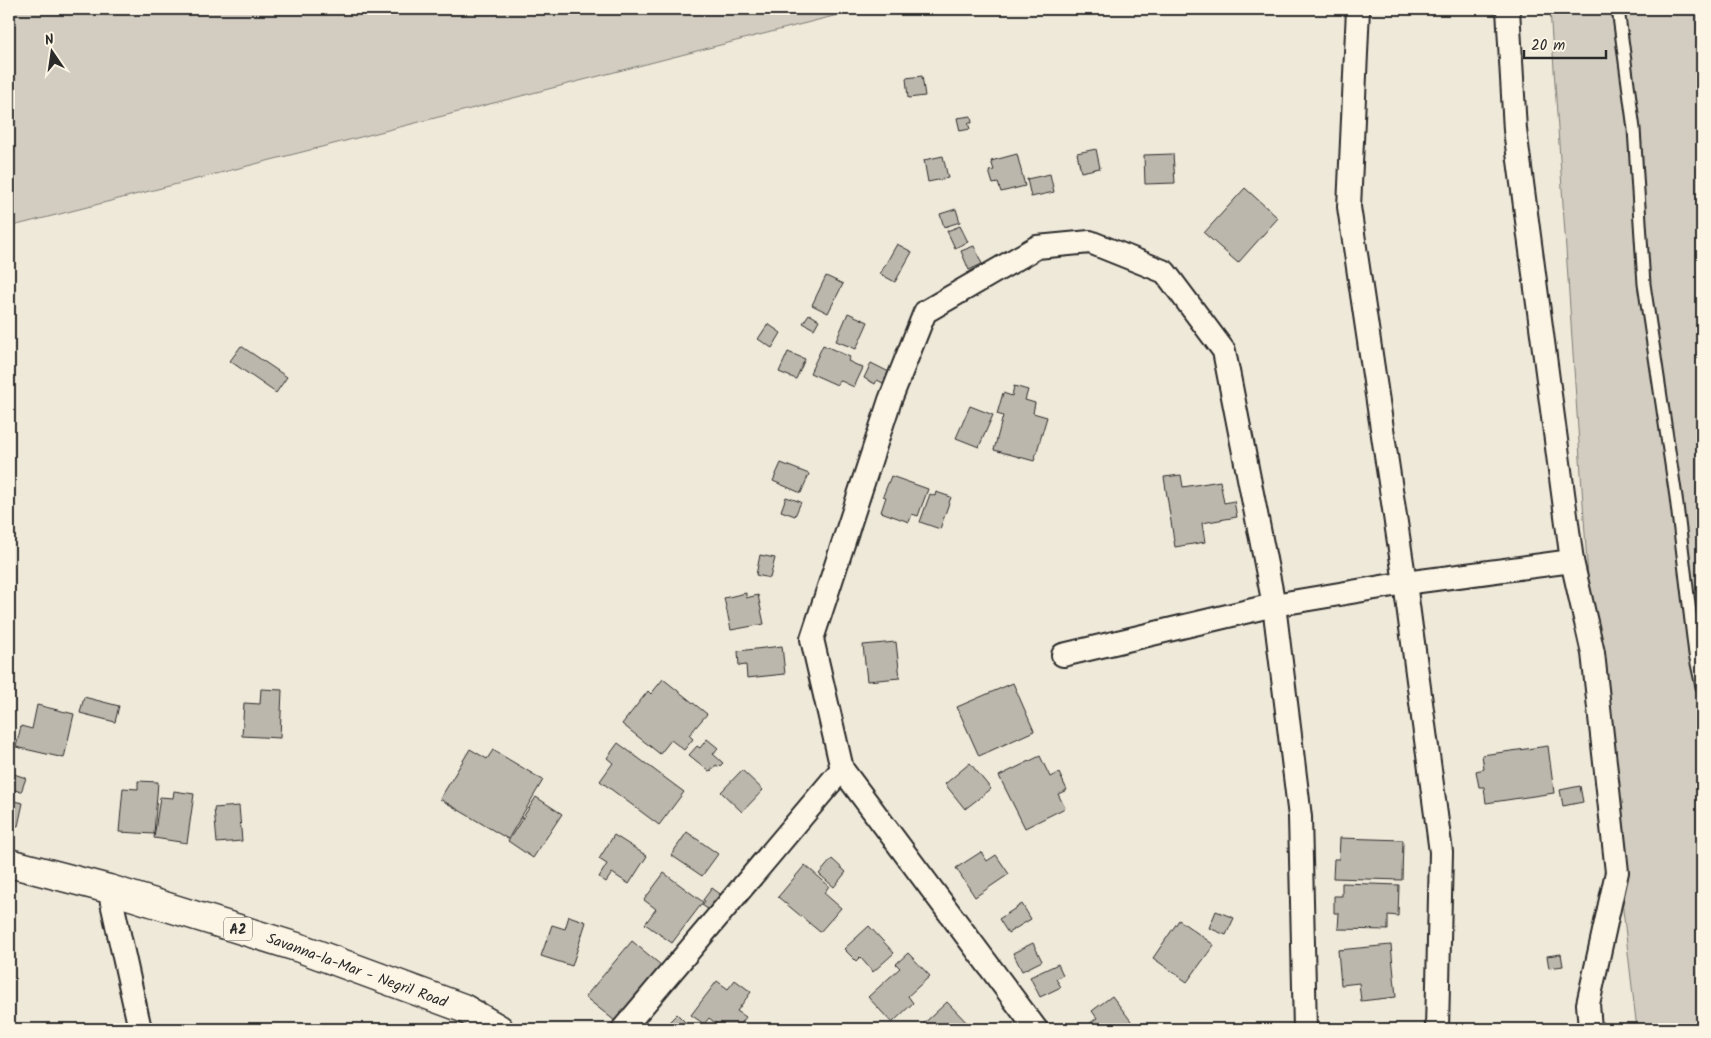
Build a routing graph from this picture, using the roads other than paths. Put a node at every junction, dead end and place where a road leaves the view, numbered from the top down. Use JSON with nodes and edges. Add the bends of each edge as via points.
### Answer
{"nodes":[{"id":1,"x":1358,"y":9,"type":"edge"},
{"id":2,"x":1508,"y":9,"type":"edge"},
{"id":3,"x":1618,"y":9,"type":"edge"},
{"id":4,"x":1572,"y":562,"type":"junction"},
{"id":5,"x":1405,"y":583,"type":"junction"},
{"id":6,"x":1274,"y":605,"type":"junction"},
{"id":7,"x":1063,"y":655,"type":"dead end"},
{"id":8,"x":1702,"y":687,"type":"edge"},
{"id":9,"x":842,"y":769,"type":"junction"},
{"id":10,"x":9,"y":863,"type":"edge"},
{"id":11,"x":109,"y":889,"type":"junction"},
{"id":12,"x":140,"y":1029,"type":"edge"},
{"id":13,"x":498,"y":1029,"type":"edge"},
{"id":14,"x":623,"y":1029,"type":"edge"},
{"id":15,"x":1036,"y":1029,"type":"edge"},
{"id":16,"x":1305,"y":1029,"type":"edge"},
{"id":17,"x":1437,"y":1029,"type":"edge"},
{"id":18,"x":1590,"y":1029,"type":"edge"}],
"edges":[{"from":1,"to":5,"type":"street","via":[[1349,206]]},
{"from":2,"to":4,"type":"street","via":[[1515,130]]},
{"from":3,"to":8,"type":"lane","via":[[1634,129],[1644,284]]},
{"from":4,"to":5,"type":"street"},
{"from":4,"to":18,"type":"street","via":[[1593,653],[1617,872],[1588,1004]]},
{"from":5,"to":6,"type":"street"},
{"from":5,"to":17,"type":"street","via":[[1441,852]]},
{"from":6,"to":7,"type":"street"},
{"from":6,"to":9,"type":"street","via":[[1224,351],[1165,272],[1090,242],[1037,247],[925,312],[890,400],[812,639]]},
{"from":6,"to":16,"type":"street","via":[[1300,818]]},
{"from":9,"to":14,"type":"street"},
{"from":9,"to":15,"type":"street"},
{"from":10,"to":11,"type":"main road","name":"Savanna-la-Mar - Negril Road","number":"A2"},
{"from":11,"to":12,"type":"street"},
{"from":11,"to":13,"type":"main road","name":"Savanna-la-Mar - Negril Road","number":"A2","via":[[300,948],[463,1008]]}]}
